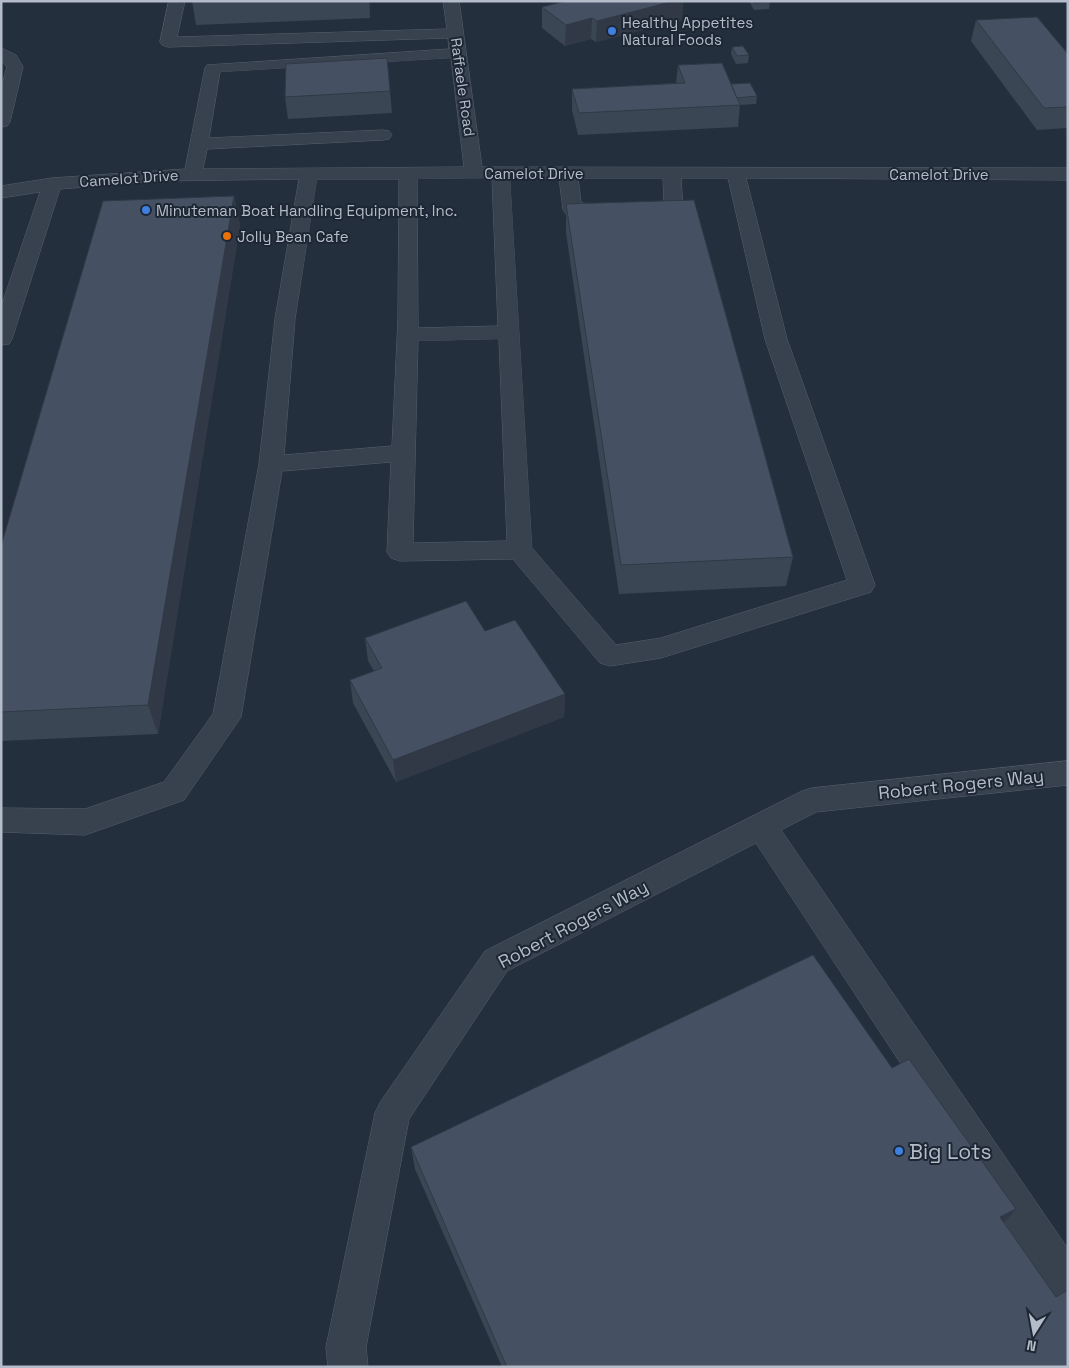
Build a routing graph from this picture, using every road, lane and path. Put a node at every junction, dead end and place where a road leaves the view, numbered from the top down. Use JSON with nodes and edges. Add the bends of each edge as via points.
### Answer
{"nodes":[{"id":1,"x":177,"y":1,"type":"edge"},
{"id":2,"x":452,"y":1,"type":"edge"},
{"id":3,"x":456,"y":34,"type":"junction"},
{"id":4,"x":1,"y":52,"type":"edge"},
{"id":5,"x":458,"y":53,"type":"junction"},
{"id":6,"x":1,"y":122,"type":"edge"},
{"id":7,"x":383,"y":135,"type":"dead end"},
{"id":8,"x":199,"y":144,"type":"junction"},
{"id":9,"x":309,"y":173,"type":"junction"},
{"id":10,"x":408,"y":173,"type":"junction"},
{"id":11,"x":474,"y":173,"type":"junction"},
{"id":12,"x":501,"y":173,"type":"junction"},
{"id":13,"x":568,"y":173,"type":"junction"},
{"id":14,"x":672,"y":174,"type":"junction"},
{"id":15,"x":736,"y":174,"type":"junction"},
{"id":16,"x":1068,"y":174,"type":"edge"},
{"id":17,"x":193,"y":175,"type":"junction"},
{"id":18,"x":52,"y":184,"type":"junction"},
{"id":19,"x":1,"y":192,"type":"edge"},
{"id":20,"x":510,"y":332,"type":"junction"},
{"id":21,"x":408,"y":335,"type":"junction"},
{"id":22,"x":1,"y":339,"type":"edge"},
{"id":23,"x":404,"y":453,"type":"junction"},
{"id":24,"x":271,"y":464,"type":"junction"},
{"id":25,"x":520,"y":550,"type":"junction"},
{"id":26,"x":1068,"y":773,"type":"edge"},
{"id":27,"x":1,"y":820,"type":"edge"},
{"id":28,"x":761,"y":826,"type":"junction"},
{"id":29,"x":1068,"y":1283,"type":"edge"},
{"id":30,"x":348,"y":1367,"type":"edge"}],
"edges":[{"from":1,"to":3,"type":"street","via":[[168,42]]},
{"from":2,"to":3,"type":"street","name":"Raffaele Road"},
{"from":3,"to":5,"type":"street","name":"Raffaele Road"},
{"from":4,"to":6,"type":"street","via":[[15,67]]},
{"from":5,"to":8,"type":"street","via":[[213,68]]},
{"from":5,"to":11,"type":"street","name":"Raffaele Road"},
{"from":7,"to":8,"type":"street"},
{"from":8,"to":17,"type":"street"},
{"from":9,"to":10,"type":"street","name":"Camelot Drive"},
{"from":9,"to":17,"type":"street","name":"Camelot Drive"},
{"from":9,"to":24,"type":"street","via":[[286,319]]},
{"from":10,"to":11,"type":"street","name":"Camelot Drive"},
{"from":10,"to":21,"type":"street"},
{"from":11,"to":12,"type":"street","name":"Camelot Drive"},
{"from":12,"to":13,"type":"street","name":"Camelot Drive"},
{"from":12,"to":20,"type":"street"},
{"from":13,"to":14,"type":"street","name":"Camelot Drive"},
{"from":13,"to":14,"type":"street","via":[[572,209],[674,209]]},
{"from":14,"to":15,"type":"street","name":"Camelot Drive"},
{"from":15,"to":16,"type":"street","name":"Camelot Drive"},
{"from":15,"to":25,"type":"street","via":[[776,339],[862,585],[661,648],[610,656]]},
{"from":17,"to":18,"type":"street","name":"Camelot Drive"},
{"from":18,"to":19,"type":"street","name":"Camelot Drive"},
{"from":18,"to":22,"type":"street"},
{"from":20,"to":21,"type":"street"},
{"from":20,"to":25,"type":"street"},
{"from":21,"to":23,"type":"street"},
{"from":23,"to":24,"type":"street"},
{"from":23,"to":25,"type":"street","via":[[400,552]]},
{"from":24,"to":27,"type":"street","via":[[227,717],[174,791],[85,822]]},
{"from":26,"to":28,"type":"street","name":"Robert Rogers Way","via":[[812,800]]},
{"from":28,"to":29,"type":"street"},
{"from":28,"to":30,"type":"street","name":"Robert Rogers Way","via":[[496,961],[393,1113],[346,1347]]}]}
